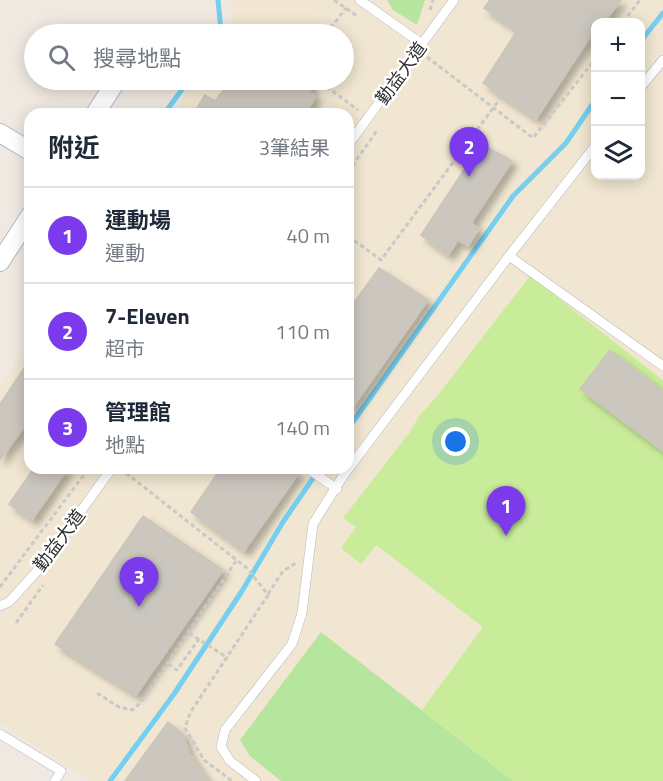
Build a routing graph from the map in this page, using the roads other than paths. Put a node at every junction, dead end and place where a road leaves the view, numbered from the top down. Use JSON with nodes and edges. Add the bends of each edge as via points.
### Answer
{"nodes":[{"id":1,"x":360,"y":0,"type":"edge"},
{"id":2,"x":454,"y":0,"type":"edge"},
{"id":3,"x":422,"y":44,"type":"junction"},
{"id":4,"x":663,"y":60,"type":"edge"},
{"id":5,"x":645,"y":82,"type":"edge"},
{"id":6,"x":111,"y":90,"type":"edge"},
{"id":7,"x":99,"y":108,"type":"edge"},
{"id":8,"x":0,"y":133,"type":"edge"},
{"id":9,"x":354,"y":137,"type":"edge"},
{"id":10,"x":24,"y":147,"type":"edge"},
{"id":11,"x":591,"y":152,"type":"edge"},
{"id":12,"x":24,"y":225,"type":"edge"},
{"id":13,"x":509,"y":256,"type":"junction"},
{"id":14,"x":0,"y":262,"type":"edge"},
{"id":15,"x":663,"y":366,"type":"edge"},
{"id":16,"x":354,"y":461,"type":"edge"},
{"id":17,"x":108,"y":474,"type":"edge"},
{"id":18,"x":315,"y":474,"type":"edge"},
{"id":19,"x":345,"y":474,"type":"edge"},
{"id":20,"x":337,"y":489,"type":"junction"},
{"id":21,"x":0,"y":606,"type":"edge"},
{"id":22,"x":0,"y":734,"type":"edge"},
{"id":23,"x":55,"y":781,"type":"edge"},
{"id":24,"x":256,"y":781,"type":"edge"}],
"edges":[{"from":1,"to":3,"type":"lane"},
{"from":2,"to":3,"type":"lane","name":"勤益大道"},
{"from":3,"to":9,"type":"lane","name":"勤益大道"},
{"from":4,"to":5,"type":"lane"},
{"from":6,"to":7,"type":"street"},
{"from":8,"to":10,"type":"street"},
{"from":11,"to":13,"type":"lane"},
{"from":12,"to":14,"type":"street"},
{"from":13,"to":15,"type":"lane"},
{"from":13,"to":16,"type":"lane"},
{"from":17,"to":21,"type":"lane","name":"勤益大道","via":[[39,569],[9,602]]},
{"from":18,"to":20,"type":"lane"},
{"from":19,"to":20,"type":"lane"},
{"from":20,"to":24,"type":"lane","via":[[313,524],[302,613],[292,644],[225,730],[221,747],[230,761]]},
{"from":22,"to":23,"type":"lane","via":[[61,771]]}]}
